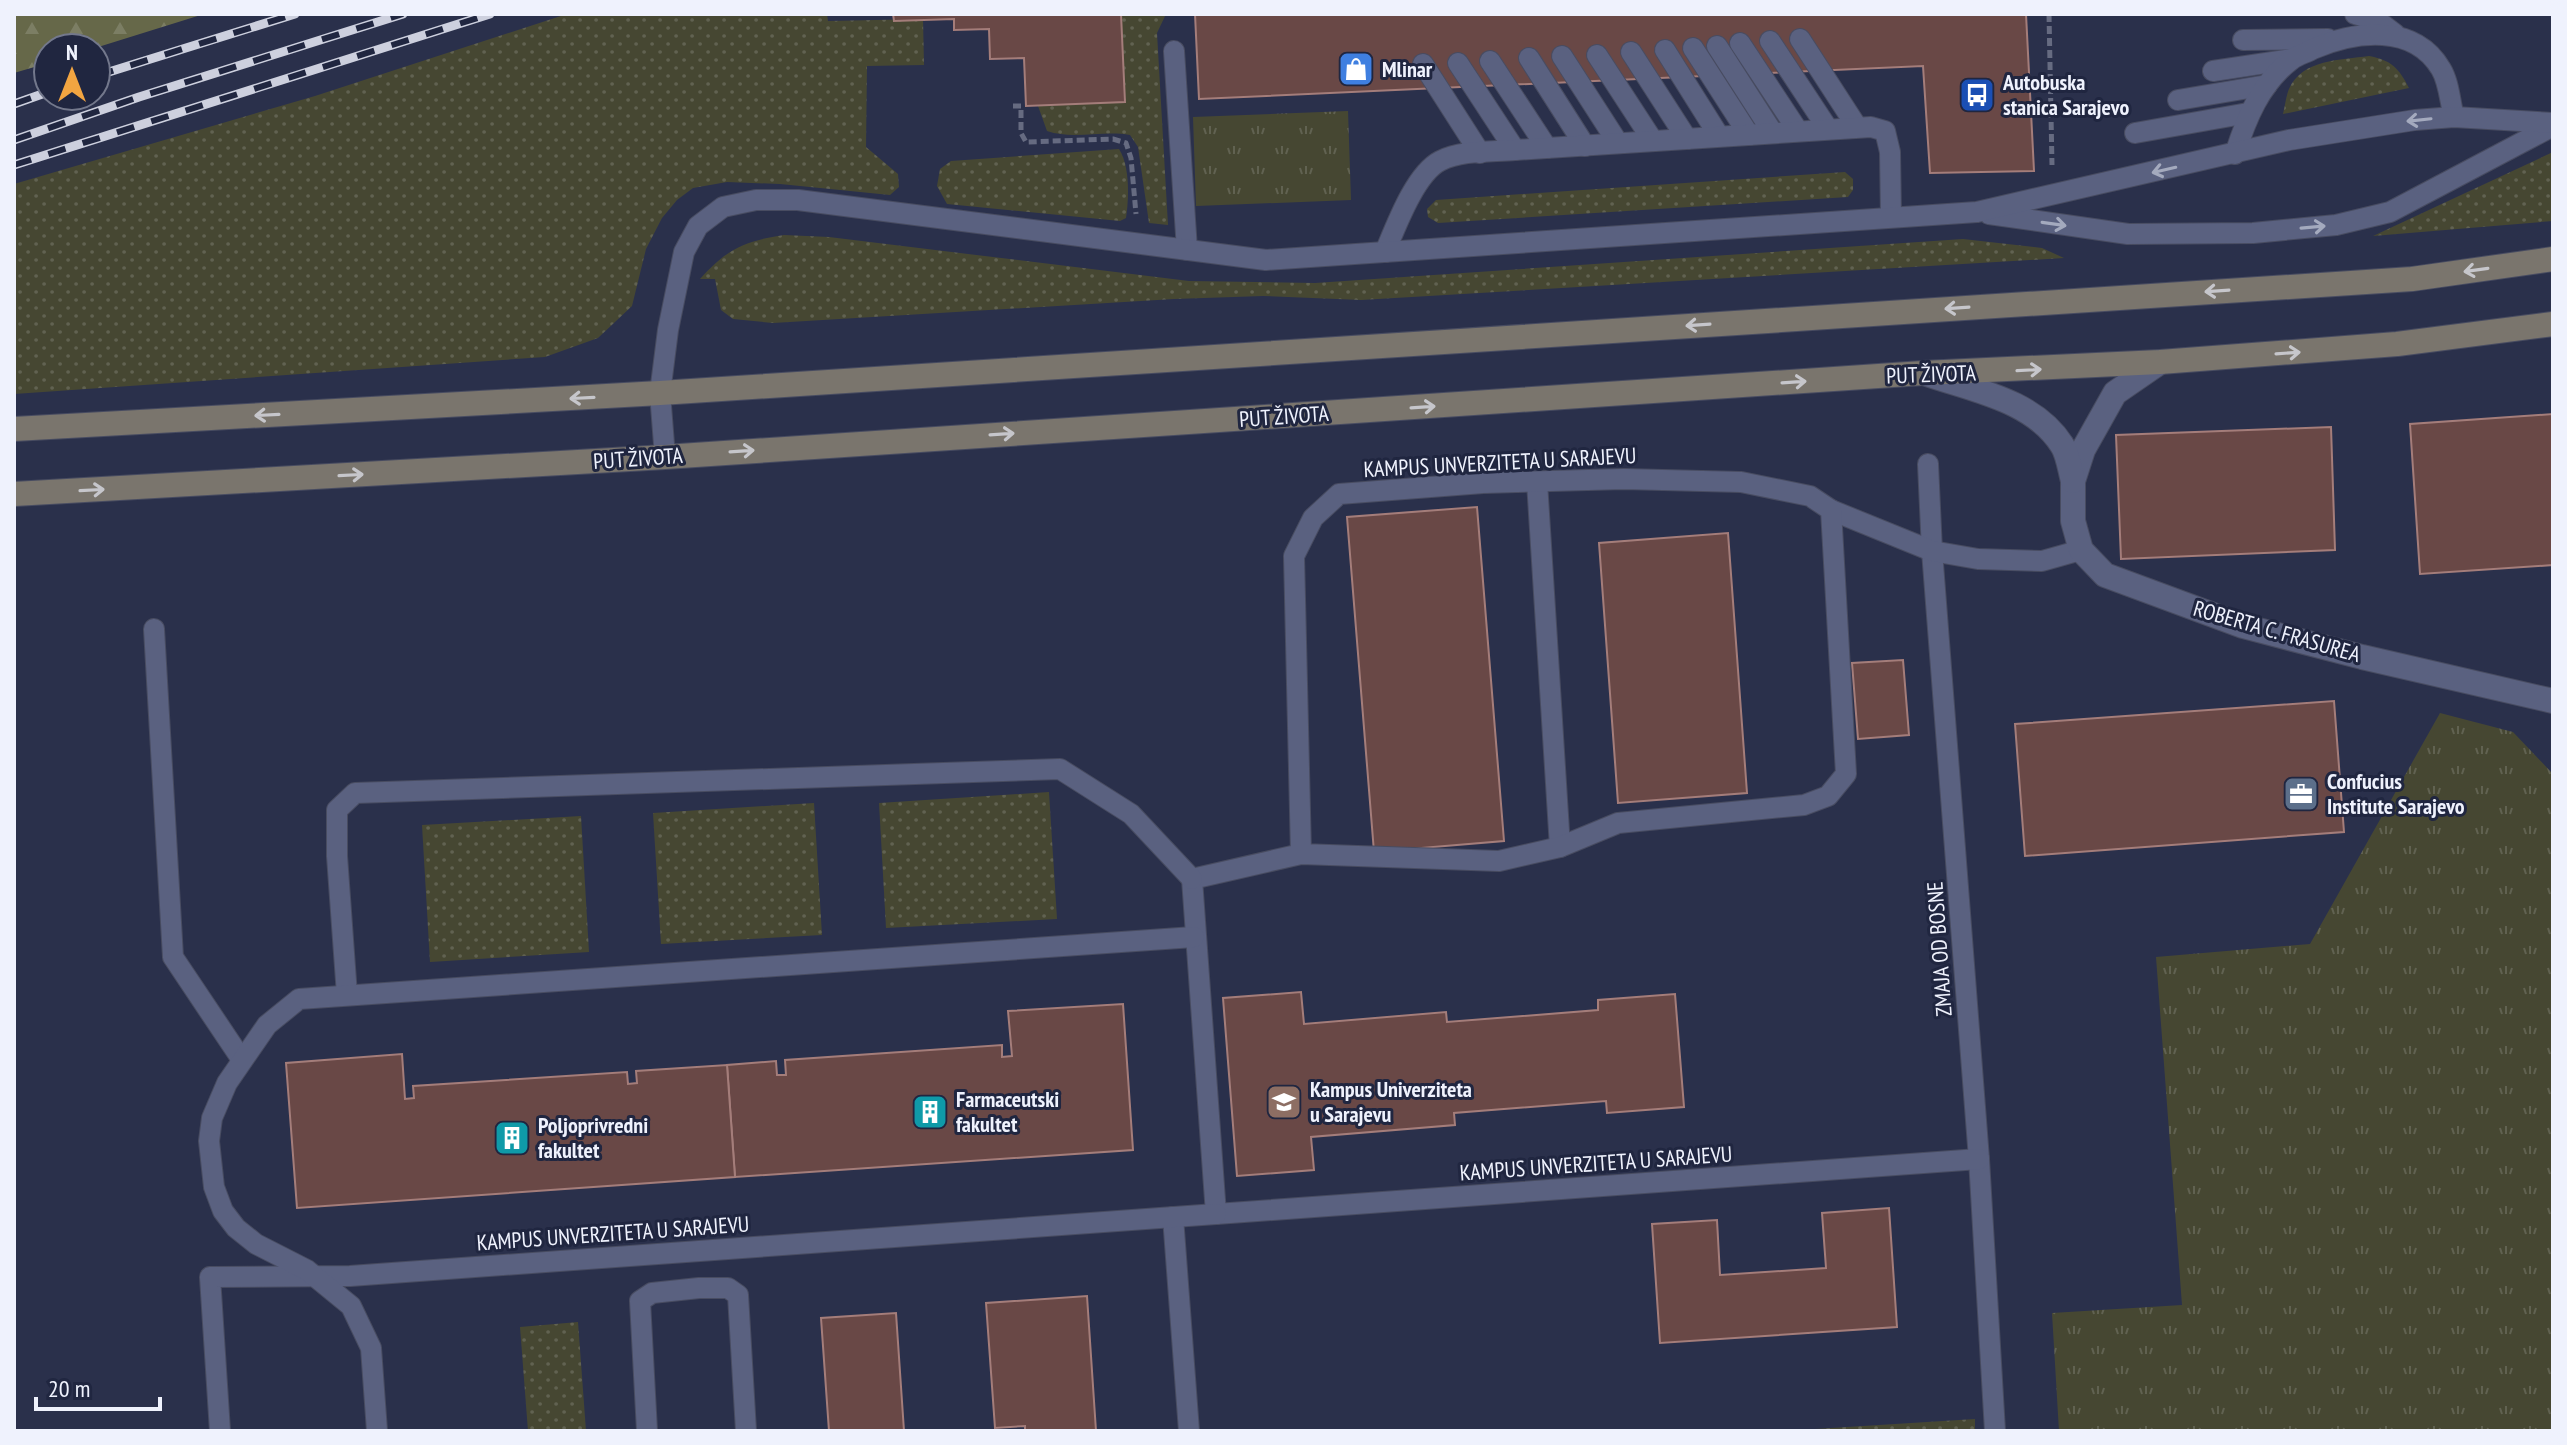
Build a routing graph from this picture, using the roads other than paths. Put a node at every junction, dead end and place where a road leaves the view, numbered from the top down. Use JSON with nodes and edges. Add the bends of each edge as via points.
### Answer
{"nodes":[{"id":1,"x":2355,"y":14,"type":"edge"},
{"id":2,"x":2398,"y":37,"type":"junction"},
{"id":3,"x":1800,"y":39,"type":"dead end"},
{"id":4,"x":2336,"y":39,"type":"junction"},
{"id":5,"x":2243,"y":40,"type":"dead end"},
{"id":6,"x":1770,"y":41,"type":"dead end"},
{"id":7,"x":1740,"y":43,"type":"dead end"},
{"id":8,"x":1717,"y":46,"type":"dead end"},
{"id":9,"x":1693,"y":48,"type":"dead end"},
{"id":10,"x":1665,"y":50,"type":"dead end"},
{"id":11,"x":1174,"y":51,"type":"dead end"},
{"id":12,"x":1631,"y":52,"type":"dead end"},
{"id":13,"x":1597,"y":55,"type":"dead end"},
{"id":14,"x":1562,"y":56,"type":"dead end"},
{"id":15,"x":1529,"y":58,"type":"dead end"},
{"id":16,"x":2292,"y":59,"type":"junction"},
{"id":17,"x":1490,"y":61,"type":"dead end"},
{"id":18,"x":1458,"y":63,"type":"dead end"},
{"id":19,"x":1423,"y":64,"type":"dead end"},
{"id":20,"x":2213,"y":71,"type":"dead end"},
{"id":21,"x":2267,"y":85,"type":"junction"},
{"id":22,"x":2178,"y":100,"type":"dead end"},
{"id":23,"x":2248,"y":113,"type":"junction"},
{"id":24,"x":2454,"y":117,"type":"junction"},
{"id":25,"x":2553,"y":124,"type":"edge"},
{"id":26,"x":1857,"y":127,"type":"junction"},
{"id":27,"x":1828,"y":129,"type":"junction"},
{"id":28,"x":1798,"y":131,"type":"junction"},
{"id":29,"x":1773,"y":133,"type":"junction"},
{"id":30,"x":2135,"y":133,"type":"dead end"},
{"id":31,"x":1749,"y":135,"type":"junction"},
{"id":32,"x":1719,"y":136,"type":"junction"},
{"id":33,"x":1687,"y":139,"type":"junction"},
{"id":34,"x":1653,"y":141,"type":"junction"},
{"id":35,"x":1618,"y":143,"type":"junction"},
{"id":36,"x":1585,"y":146,"type":"junction"},
{"id":37,"x":1547,"y":148,"type":"junction"},
{"id":38,"x":1515,"y":150,"type":"junction"},
{"id":39,"x":1480,"y":153,"type":"junction"},
{"id":40,"x":2235,"y":154,"type":"junction"},
{"id":41,"x":1977,"y":212,"type":"junction"},
{"id":42,"x":1891,"y":217,"type":"junction"},
{"id":43,"x":1187,"y":250,"type":"junction"},
{"id":44,"x":1385,"y":252,"type":"junction"},
{"id":45,"x":2553,"y":259,"type":"edge"},
{"id":46,"x":2553,"y":324,"type":"edge"},
{"id":47,"x":2160,"y":362,"type":"junction"},
{"id":48,"x":1923,"y":373,"type":"junction"},
{"id":49,"x":660,"y":393,"type":"junction"},
{"id":50,"x":14,"y":429,"type":"edge"},
{"id":51,"x":665,"y":457,"type":"junction"},
{"id":52,"x":1928,"y":464,"type":"dead end"},
{"id":53,"x":2073,"y":481,"type":"junction"},
{"id":54,"x":1537,"y":482,"type":"junction"},
{"id":55,"x":14,"y":494,"type":"edge"},
{"id":56,"x":1831,"y":510,"type":"junction"},
{"id":57,"x":2081,"y":550,"type":"junction"},
{"id":58,"x":1932,"y":551,"type":"junction"},
{"id":59,"x":154,"y":629,"type":"dead end"},
{"id":60,"x":2553,"y":701,"type":"edge"},
{"id":61,"x":1560,"y":847,"type":"junction"},
{"id":62,"x":1301,"y":854,"type":"junction"},
{"id":63,"x":1192,"y":879,"type":"junction"},
{"id":64,"x":1194,"y":937,"type":"junction"},
{"id":65,"x":347,"y":995,"type":"junction"},
{"id":66,"x":242,"y":1060,"type":"junction"},
{"id":67,"x":1979,"y":1159,"type":"junction"},
{"id":68,"x":1216,"y":1214,"type":"junction"},
{"id":69,"x":1173,"y":1217,"type":"junction"},
{"id":70,"x":315,"y":1277,"type":"junction"},
{"id":71,"x":220,"y":1431,"type":"edge"},
{"id":72,"x":377,"y":1431,"type":"edge"},
{"id":73,"x":647,"y":1431,"type":"edge"},
{"id":74,"x":746,"y":1431,"type":"edge"},
{"id":75,"x":1189,"y":1431,"type":"edge"},
{"id":76,"x":1995,"y":1431,"type":"edge"}],
"edges":[{"from":1,"to":2,"type":"lane","via":[[2378,21]]},
{"from":2,"to":4,"type":"lane","via":[[2371,33]]},
{"from":2,"to":24,"type":"lane","via":[[2427,50],[2442,71]]},
{"from":3,"to":26,"type":"lane"},
{"from":4,"to":5,"type":"lane"},
{"from":4,"to":16,"type":"lane"},
{"from":6,"to":27,"type":"lane"},
{"from":7,"to":28,"type":"lane"},
{"from":8,"to":29,"type":"lane"},
{"from":9,"to":31,"type":"lane"},
{"from":10,"to":32,"type":"lane"},
{"from":11,"to":43,"type":"lane"},
{"from":12,"to":33,"type":"lane"},
{"from":13,"to":34,"type":"lane"},
{"from":14,"to":35,"type":"lane"},
{"from":15,"to":36,"type":"lane"},
{"from":16,"to":20,"type":"lane"},
{"from":16,"to":21,"type":"lane"},
{"from":17,"to":37,"type":"lane"},
{"from":18,"to":38,"type":"lane"},
{"from":19,"to":39,"type":"lane"},
{"from":21,"to":22,"type":"lane"},
{"from":21,"to":23,"type":"lane"},
{"from":23,"to":30,"type":"lane"},
{"from":23,"to":40,"type":"lane"},
{"from":24,"to":25,"type":"lane"},
{"from":24,"to":40,"type":"lane","one_way":true,"via":[[2289,140]]},
{"from":41,"to":25,"type":"lane","one_way":true,"via":[[2128,234],[2253,233],[2336,225],[2390,212]]},
{"from":26,"to":27,"type":"lane"},
{"from":26,"to":42,"type":"lane","via":[[1885,131]]},
{"from":27,"to":28,"type":"lane"},
{"from":28,"to":29,"type":"lane"},
{"from":29,"to":31,"type":"lane"},
{"from":31,"to":32,"type":"lane"},
{"from":32,"to":33,"type":"lane"},
{"from":33,"to":34,"type":"lane"},
{"from":34,"to":35,"type":"lane"},
{"from":35,"to":36,"type":"lane"},
{"from":36,"to":37,"type":"lane"},
{"from":37,"to":38,"type":"lane"},
{"from":38,"to":39,"type":"lane"},
{"from":39,"to":44,"type":"lane","via":[[1441,160],[1429,169],[1400,215]]},
{"from":40,"to":41,"type":"lane","one_way":true},
{"from":41,"to":42,"type":"lane"},
{"from":42,"to":44,"type":"lane"},
{"from":43,"to":44,"type":"lane","via":[[1266,260]]},
{"from":43,"to":49,"type":"lane","via":[[798,200],[723,207],[698,226],[684,252]]},
{"from":45,"to":49,"type":"street","one_way":true,"via":[[2412,279]]},
{"from":47,"to":46,"type":"street","name":"PUT ŽIVOTA","one_way":true,"via":[[2397,344]]},
{"from":48,"to":47,"type":"street","name":"PUT ŽIVOTA","one_way":true},
{"from":47,"to":53,"type":"street","via":[[2115,393],[2083,450]]},
{"from":51,"to":48,"type":"street","name":"PUT ŽIVOTA","one_way":true},
{"from":48,"to":53,"type":"street","via":[[2021,406],[2063,446]]},
{"from":49,"to":50,"type":"street","one_way":true},
{"from":49,"to":51,"type":"lane"},
{"from":55,"to":51,"type":"street","name":"PUT ŽIVOTA","one_way":true},
{"from":52,"to":58,"type":"lane","name":"ZMAJA OD BOSNE"},
{"from":53,"to":57,"type":"street","via":[[2073,521]]},
{"from":54,"to":56,"type":"lane","name":"KAMPUS UNVERZITETA U SARAJEVU","via":[[1741,482],[1810,496]]},
{"from":54,"to":61,"type":"lane"},
{"from":54,"to":62,"type":"lane","name":"KAMPUS UNVERZITETA U SARAJEVU","via":[[1339,494],[1313,518],[1294,556]]},
{"from":56,"to":58,"type":"lane","name":"KAMPUS UNVERZITETA U SARAJEVU"},
{"from":56,"to":61,"type":"lane","via":[[1846,774],[1828,796],[1804,805],[1618,823]]},
{"from":57,"to":58,"type":"lane","name":"KAMPUS UNVERZITETA U SARAJEVU","via":[[2042,561]]},
{"from":57,"to":60,"type":"street","name":"ROBERTA C. FRASUREA","via":[[2105,575],[2243,626]]},
{"from":58,"to":67,"type":"lane","name":"ZMAJA OD BOSNE"},
{"from":59,"to":66,"type":"lane","via":[[173,957]]},
{"from":61,"to":62,"type":"lane","via":[[1499,861]]},
{"from":62,"to":63,"type":"lane"},
{"from":63,"to":64,"type":"lane"},
{"from":63,"to":65,"type":"lane","via":[[1131,814],[1060,769],[355,793],[337,810]]},
{"from":64,"to":65,"type":"lane"},
{"from":64,"to":68,"type":"lane"},
{"from":65,"to":66,"type":"lane","via":[[299,999],[267,1025]]},
{"from":66,"to":70,"type":"lane","via":[[212,1118],[214,1187],[236,1228]]},
{"from":67,"to":68,"type":"lane","name":"KAMPUS UNVERZITETA U SARAJEVU"},
{"from":67,"to":76,"type":"lane","name":"ZMAJA OD BOSNE"},
{"from":68,"to":69,"type":"lane","name":"KAMPUS UNVERZITETA U SARAJEVU"},
{"from":69,"to":70,"type":"lane","name":"KAMPUS UNVERZITETA U SARAJEVU"},
{"from":69,"to":75,"type":"lane"},
{"from":70,"to":71,"type":"lane","name":"KAMPUS UNVERZITETA U SARAJEVU","via":[[210,1277]]},
{"from":70,"to":72,"type":"lane","via":[[351,1306],[371,1348]]},
{"from":73,"to":74,"type":"lane","via":[[640,1301],[652,1293],[728,1288],[738,1295]]}]}
